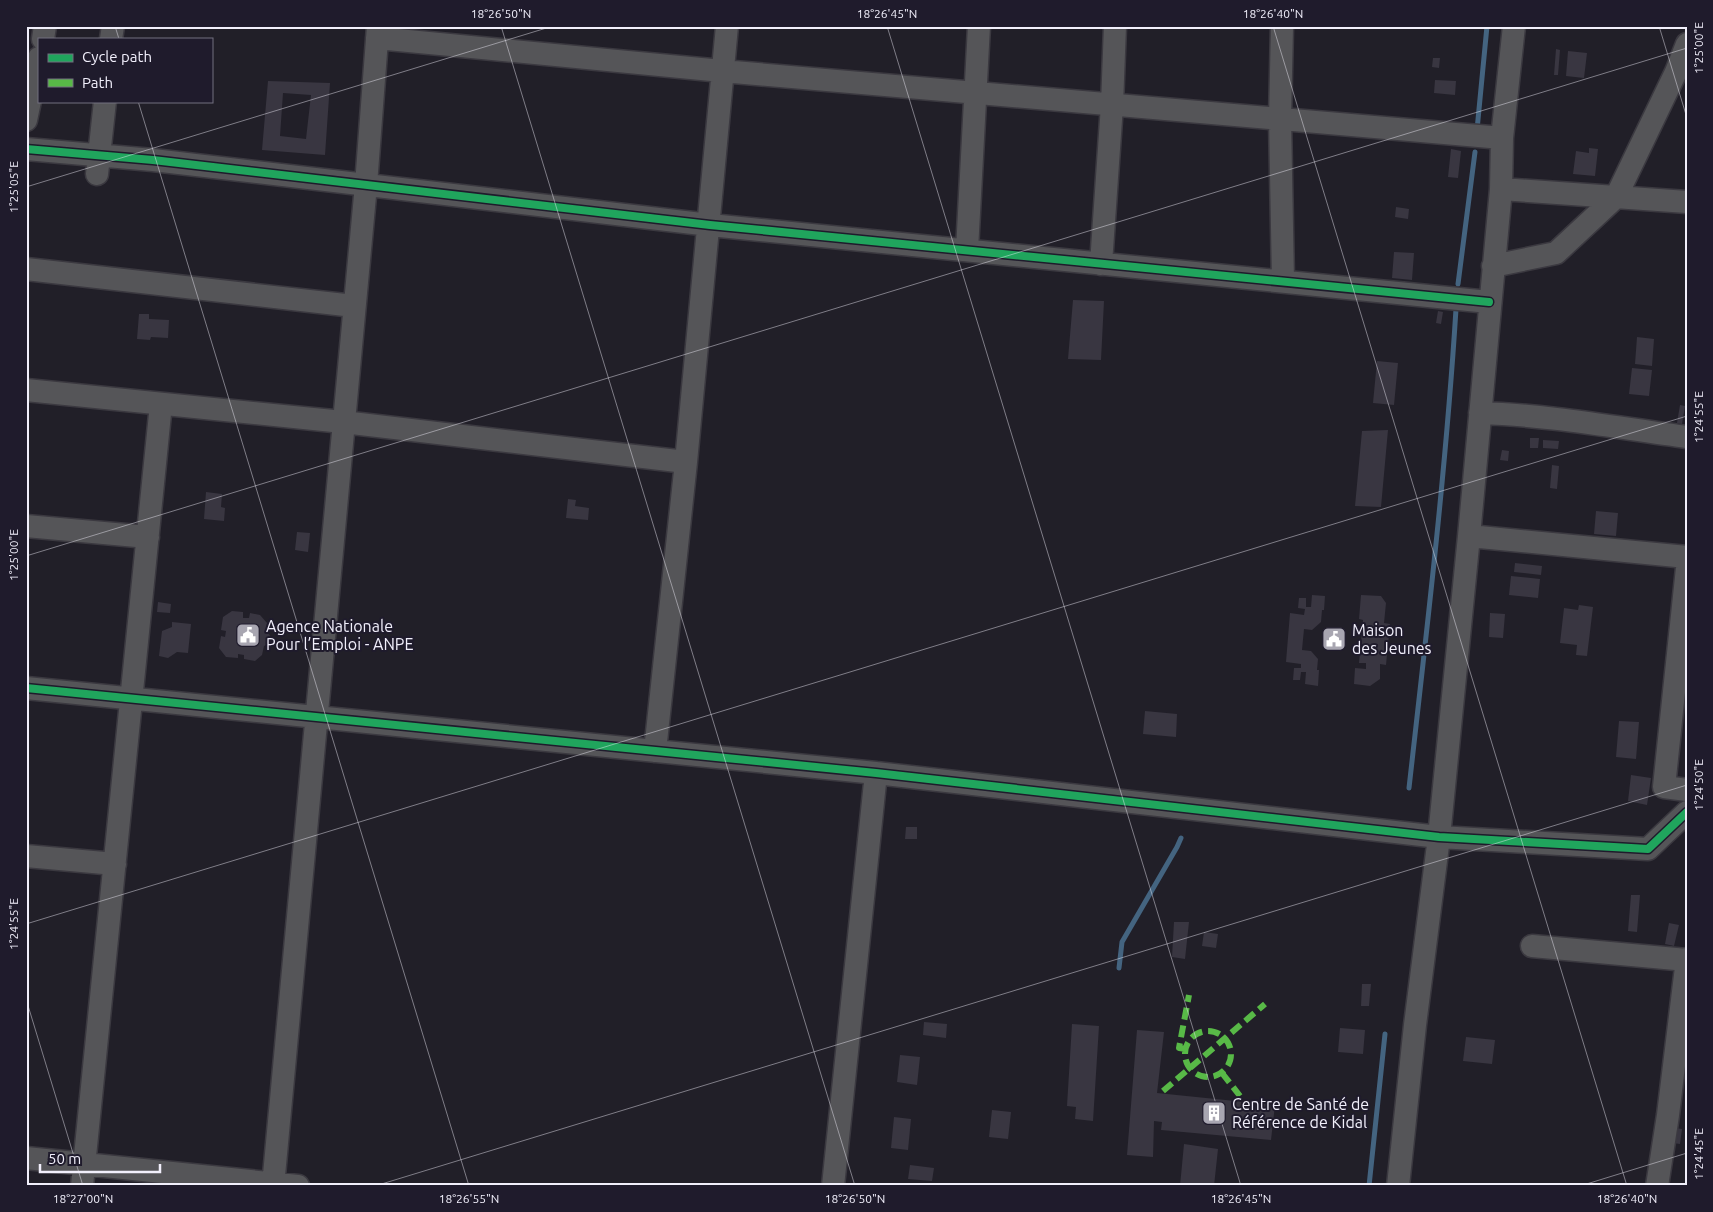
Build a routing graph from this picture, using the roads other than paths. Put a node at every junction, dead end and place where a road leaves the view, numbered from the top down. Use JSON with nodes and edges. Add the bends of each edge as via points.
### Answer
{"nodes":[{"id":1,"x":727,"y":26,"type":"edge"},
{"id":2,"x":979,"y":26,"type":"edge"},
{"id":3,"x":1115,"y":26,"type":"edge"},
{"id":4,"x":1282,"y":26,"type":"edge"},
{"id":5,"x":1514,"y":26,"type":"edge"},
{"id":6,"x":378,"y":32,"type":"edge"},
{"id":7,"x":1687,"y":44,"type":"edge"},
{"id":8,"x":38,"y":63,"type":"edge"},
{"id":9,"x":722,"y":71,"type":"junction"},
{"id":10,"x":976,"y":93,"type":"junction"},
{"id":11,"x":105,"y":102,"type":"edge"},
{"id":12,"x":1112,"y":105,"type":"junction"},
{"id":13,"x":1280,"y":119,"type":"junction"},
{"id":14,"x":26,"y":120,"type":"edge"},
{"id":15,"x":1502,"y":138,"type":"junction"},
{"id":16,"x":26,"y":148,"type":"edge"},
{"id":17,"x":98,"y":165,"type":"junction"},
{"id":18,"x":366,"y":185,"type":"junction"},
{"id":19,"x":1500,"y":189,"type":"junction"},
{"id":20,"x":1616,"y":197,"type":"junction"},
{"id":21,"x":1687,"y":202,"type":"edge"},
{"id":22,"x":710,"y":225,"type":"junction"},
{"id":23,"x":967,"y":250,"type":"junction"},
{"id":24,"x":1101,"y":264,"type":"junction"},
{"id":25,"x":1493,"y":266,"type":"junction"},
{"id":26,"x":26,"y":269,"type":"edge"},
{"id":27,"x":1283,"y":281,"type":"junction"},
{"id":28,"x":1489,"y":302,"type":"junction"},
{"id":29,"x":354,"y":306,"type":"junction"},
{"id":30,"x":26,"y":390,"type":"edge"},
{"id":31,"x":161,"y":404,"type":"junction"},
{"id":32,"x":1480,"y":413,"type":"junction"},
{"id":33,"x":344,"y":422,"type":"junction"},
{"id":34,"x":1687,"y":437,"type":"edge"},
{"id":35,"x":686,"y":462,"type":"junction"},
{"id":36,"x":26,"y":526,"type":"edge"},
{"id":37,"x":1470,"y":536,"type":"junction"},
{"id":38,"x":148,"y":537,"type":"junction"},
{"id":39,"x":1687,"y":557,"type":"edge"},
{"id":40,"x":1687,"y":568,"type":"edge"},
{"id":41,"x":1684,"y":630,"type":"edge"},
{"id":42,"x":26,"y":688,"type":"edge"},
{"id":43,"x":131,"y":698,"type":"junction"},
{"id":44,"x":316,"y":717,"type":"junction"},
{"id":45,"x":655,"y":751,"type":"junction"},
{"id":46,"x":876,"y":773,"type":"junction"},
{"id":47,"x":1687,"y":790,"type":"edge"},
{"id":48,"x":1687,"y":812,"type":"edge"},
{"id":49,"x":1439,"y":837,"type":"junction"},
{"id":50,"x":26,"y":856,"type":"edge"},
{"id":51,"x":115,"y":864,"type":"junction"},
{"id":52,"x":1532,"y":946,"type":"dead end"},
{"id":53,"x":1687,"y":960,"type":"edge"},
{"id":54,"x":1677,"y":1116,"type":"edge"},
{"id":55,"x":26,"y":1158,"type":"edge"},
{"id":56,"x":83,"y":1175,"type":"edge"},
{"id":57,"x":273,"y":1184,"type":"edge"},
{"id":58,"x":298,"y":1186,"type":"edge"},
{"id":59,"x":833,"y":1186,"type":"edge"},
{"id":60,"x":1398,"y":1186,"type":"edge"},
{"id":61,"x":1657,"y":1186,"type":"edge"}],
"edges":[{"from":1,"to":9,"type":"street"},
{"from":2,"to":10,"type":"street"},
{"from":3,"to":12,"type":"street"},
{"from":4,"to":13,"type":"street"},
{"from":5,"to":15,"type":"street"},
{"from":6,"to":9,"type":"street"},
{"from":6,"to":18,"type":"street"},
{"from":7,"to":20,"type":"street"},
{"from":8,"to":14,"type":"street"},
{"from":9,"to":10,"type":"street"},
{"from":9,"to":22,"type":"street"},
{"from":10,"to":12,"type":"street"},
{"from":10,"to":23,"type":"street"},
{"from":11,"to":17,"type":"street"},
{"from":12,"to":13,"type":"street"},
{"from":12,"to":24,"type":"street"},
{"from":13,"to":15,"type":"street"},
{"from":13,"to":27,"type":"street"},
{"from":15,"to":19,"type":"street"},
{"from":16,"to":17,"type":"street"},
{"from":17,"to":18,"type":"street"},
{"from":18,"to":22,"type":"street"},
{"from":18,"to":29,"type":"street"},
{"from":19,"to":20,"type":"street"},
{"from":19,"to":25,"type":"street"},
{"from":20,"to":21,"type":"street"},
{"from":20,"to":25,"type":"street","via":[[1556,253]]},
{"from":22,"to":23,"type":"street"},
{"from":22,"to":35,"type":"street"},
{"from":23,"to":24,"type":"street"},
{"from":24,"to":27,"type":"street"},
{"from":25,"to":28,"type":"street"},
{"from":26,"to":29,"type":"street"},
{"from":27,"to":28,"type":"street"},
{"from":28,"to":32,"type":"street"},
{"from":29,"to":33,"type":"street"},
{"from":30,"to":31,"type":"street"},
{"from":31,"to":33,"type":"street"},
{"from":31,"to":38,"type":"street"},
{"from":32,"to":34,"type":"street","via":[[1520,414]]},
{"from":32,"to":37,"type":"street"},
{"from":33,"to":35,"type":"street"},
{"from":33,"to":44,"type":"street"},
{"from":35,"to":45,"type":"street"},
{"from":36,"to":38,"type":"street"},
{"from":37,"to":39,"type":"street"},
{"from":37,"to":49,"type":"street"},
{"from":38,"to":43,"type":"street"},
{"from":40,"to":41,"type":"street"},
{"from":41,"to":47,"type":"street","via":[[1664,787]]},
{"from":42,"to":43,"type":"street"},
{"from":43,"to":44,"type":"street"},
{"from":43,"to":51,"type":"street"},
{"from":44,"to":45,"type":"street"},
{"from":44,"to":57,"type":"street"},
{"from":45,"to":46,"type":"street"},
{"from":46,"to":49,"type":"street"},
{"from":46,"to":59,"type":"street"},
{"from":48,"to":49,"type":"street","via":[[1648,849]]},
{"from":49,"to":60,"type":"street","via":[[1414,1025]]},
{"from":50,"to":51,"type":"street"},
{"from":51,"to":56,"type":"street"},
{"from":52,"to":53,"type":"street"},
{"from":53,"to":54,"type":"street"},
{"from":54,"to":61,"type":"street"},
{"from":55,"to":56,"type":"street"},
{"from":56,"to":57,"type":"street"},
{"from":57,"to":58,"type":"street"}]}
